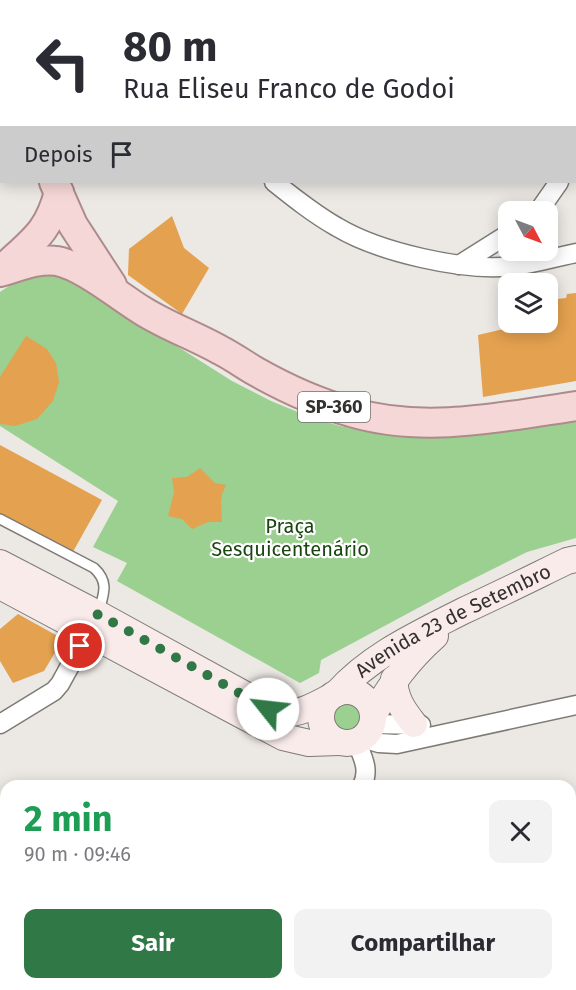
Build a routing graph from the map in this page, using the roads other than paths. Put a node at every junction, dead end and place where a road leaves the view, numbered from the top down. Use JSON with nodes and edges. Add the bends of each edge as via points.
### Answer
{"nodes":[{"id":1,"x":275,"y":183,"type":"edge"},
{"id":2,"x":558,"y":183,"type":"edge"},
{"id":3,"x":56,"y":187,"type":"edge"},
{"id":4,"x":546,"y":201,"type":"edge"},
{"id":5,"x":498,"y":240,"type":"edge"},
{"id":6,"x":576,"y":253,"type":"edge"},
{"id":7,"x":459,"y":265,"type":"junction"},
{"id":8,"x":0,"y":272,"type":"edge"},
{"id":9,"x":118,"y":294,"type":"junction"},
{"id":10,"x":576,"y":406,"type":"edge"},
{"id":11,"x":0,"y":519,"type":"edge"},
{"id":12,"x":576,"y":559,"type":"edge"},
{"id":13,"x":0,"y":563,"type":"edge"},
{"id":14,"x":0,"y":586,"type":"edge"},
{"id":15,"x":456,"y":615,"type":"junction"},
{"id":16,"x":93,"y":623,"type":"junction"},
{"id":17,"x":394,"y":679,"type":"junction"},
{"id":18,"x":333,"y":696,"type":"junction"},
{"id":19,"x":576,"y":705,"type":"edge"},
{"id":20,"x":557,"y":708,"type":"junction"},
{"id":21,"x":576,"y":718,"type":"edge"},
{"id":22,"x":0,"y":724,"type":"edge"},
{"id":23,"x":414,"y":724,"type":"junction"},
{"id":24,"x":361,"y":732,"type":"junction"},
{"id":25,"x":446,"y":733,"type":"junction"},
{"id":26,"x":364,"y":780,"type":"edge"}],
"edges":[{"from":1,"to":7,"type":"street","via":[[337,228],[370,243]]},
{"from":2,"to":4,"type":"street"},
{"from":3,"to":8,"type":"main road","number":"SP-360","via":[[53,213],[42,232]]},
{"from":3,"to":9,"type":"main road","number":"SP-360","via":[[73,225]]},
{"from":5,"to":7,"type":"street"},
{"from":6,"to":7,"type":"street","via":[[512,267]]},
{"from":8,"to":9,"type":"main road","number":"SP-360","via":[[37,261],[57,261],[71,265]]},
{"from":9,"to":10,"type":"main road","number":"SP-360","via":[[256,371],[352,413],[425,423],[472,421]]},
{"from":11,"to":16,"type":"lane","via":[[101,575],[104,589]]},
{"from":12,"to":15,"type":"street","name":"Avenida 23 de Setembro"},
{"from":13,"to":16,"type":"street"},
{"from":14,"to":16,"type":"street"},
{"from":15,"to":17,"type":"street"},
{"from":15,"to":18,"type":"street","name":"Avenida 23 de Setembro","via":[[428,627],[366,665]]},
{"from":16,"to":18,"type":"street","via":[[280,714],[307,710]]},
{"from":16,"to":22,"type":"street","via":[[54,691]]},
{"from":16,"to":24,"type":"street","via":[[283,738],[309,743]]},
{"from":17,"to":23,"type":"street","via":[[399,703]]},
{"from":17,"to":24,"type":"street"},
{"from":18,"to":24,"type":"street","via":[[353,691],[367,700]]},
{"from":18,"to":24,"type":"street","via":[[321,714],[321,723],[331,738]]},
{"from":19,"to":20,"type":"street"},
{"from":20,"to":21,"type":"street"},
{"from":20,"to":25,"type":"street"},
{"from":23,"to":24,"type":"street"},
{"from":23,"to":25,"type":"street"},
{"from":24,"to":25,"type":"street","via":[[379,743],[397,744]]},
{"from":24,"to":26,"type":"street"}]}
